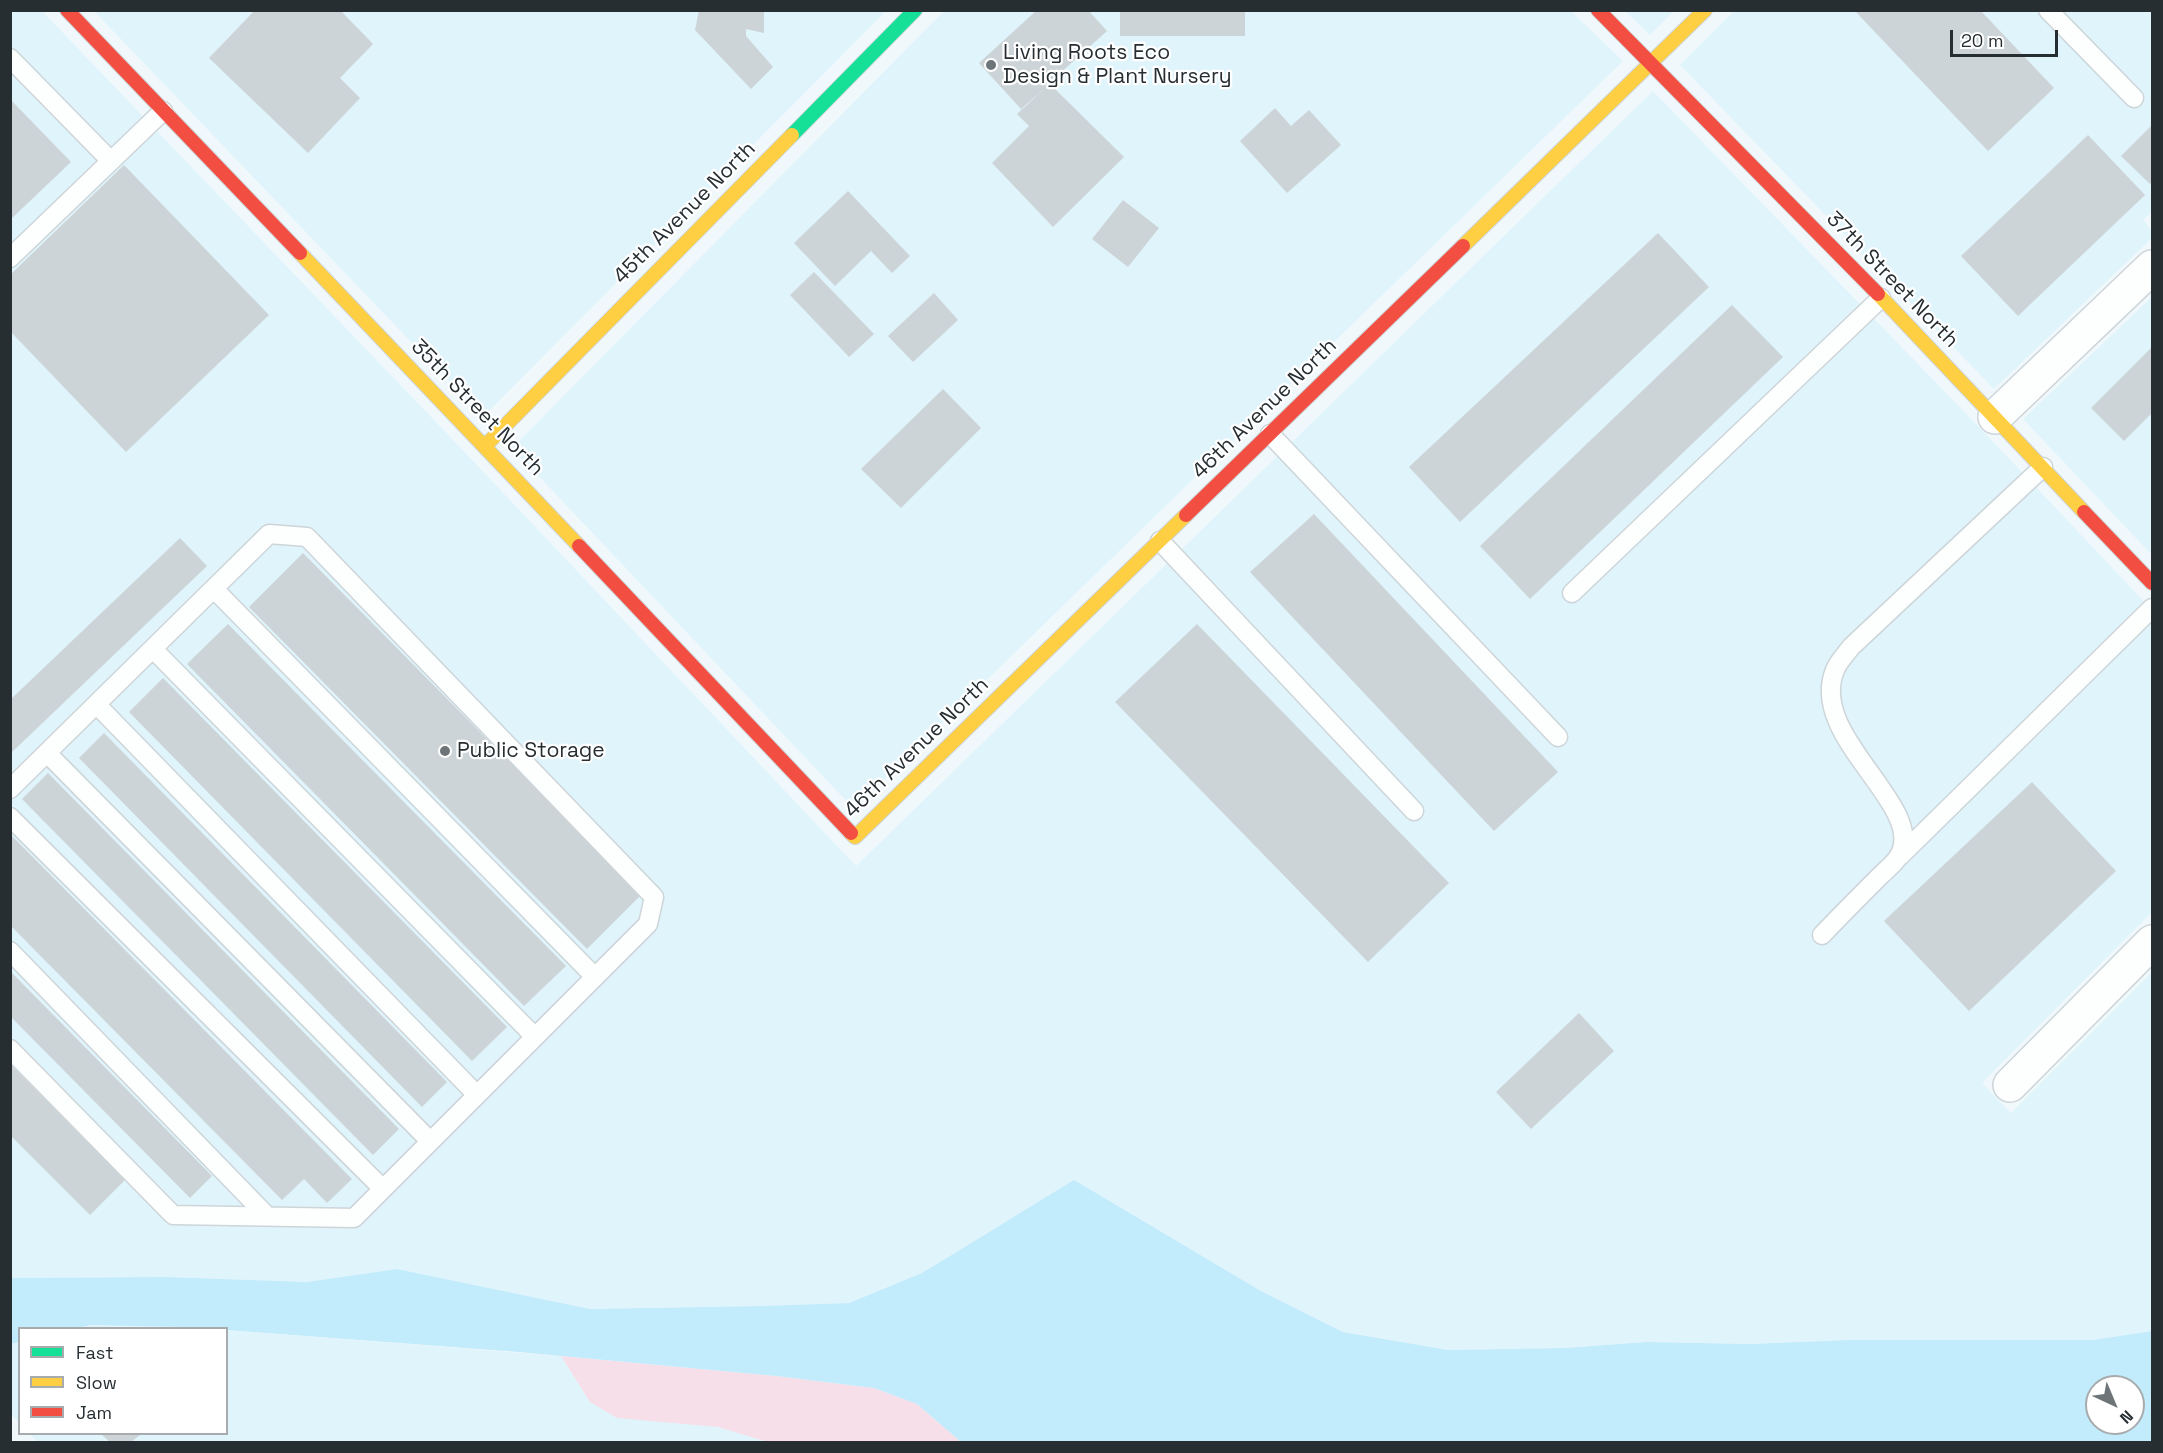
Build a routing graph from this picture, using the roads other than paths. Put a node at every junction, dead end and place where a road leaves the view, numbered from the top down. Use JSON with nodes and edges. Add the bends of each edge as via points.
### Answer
{"nodes":[{"id":1,"x":67,"y":10,"type":"edge"},
{"id":2,"x":915,"y":10,"type":"edge"},
{"id":3,"x":1598,"y":10,"type":"edge"},
{"id":4,"x":1705,"y":10,"type":"edge"},
{"id":5,"x":2048,"y":10,"type":"edge"},
{"id":6,"x":10,"y":58,"type":"edge"},
{"id":7,"x":1652,"y":63,"type":"junction"},
{"id":8,"x":2134,"y":98,"type":"dead end"},
{"id":9,"x":164,"y":111,"type":"junction"},
{"id":10,"x":111,"y":161,"type":"junction"},
{"id":11,"x":10,"y":258,"type":"edge"},
{"id":12,"x":2152,"y":267,"type":"edge"},
{"id":13,"x":1881,"y":298,"type":"junction"},
{"id":14,"x":1995,"y":417,"type":"junction"},
{"id":15,"x":1270,"y":434,"type":"junction"},
{"id":16,"x":484,"y":446,"type":"junction"},
{"id":17,"x":2043,"y":467,"type":"junction"},
{"id":18,"x":1160,"y":541,"type":"junction"},
{"id":19,"x":2152,"y":583,"type":"edge"},
{"id":20,"x":214,"y":589,"type":"junction"},
{"id":21,"x":1572,"y":593,"type":"dead end"},
{"id":22,"x":2152,"y":608,"type":"edge"},
{"id":23,"x":153,"y":650,"type":"junction"},
{"id":24,"x":97,"y":705,"type":"junction"},
{"id":25,"x":1558,"y":737,"type":"dead end"},
{"id":26,"x":47,"y":753,"type":"junction"},
{"id":27,"x":10,"y":789,"type":"edge"},
{"id":28,"x":1414,"y":812,"type":"dead end"},
{"id":29,"x":10,"y":817,"type":"edge"},
{"id":30,"x":855,"y":837,"type":"joint"},
{"id":31,"x":1900,"y":856,"type":"junction"},
{"id":32,"x":1822,"y":935,"type":"dead end"},
{"id":33,"x":2152,"y":942,"type":"edge"},
{"id":34,"x":10,"y":951,"type":"edge"},
{"id":35,"x":595,"y":977,"type":"junction"},
{"id":36,"x":535,"y":1037,"type":"junction"},
{"id":37,"x":10,"y":1049,"type":"edge"},
{"id":38,"x":2010,"y":1085,"type":"dead end"},
{"id":39,"x":477,"y":1095,"type":"junction"},
{"id":40,"x":430,"y":1141,"type":"junction"},
{"id":41,"x":383,"y":1188,"type":"junction"},
{"id":42,"x":267,"y":1216,"type":"junction"}],
"edges":[{"from":1,"to":9,"type":"street","name":"35th Street North"},
{"from":2,"to":16,"type":"street","name":"45th Avenue North"},
{"from":3,"to":7,"type":"street","name":"37th Street North"},
{"from":4,"to":7,"type":"street","name":"46th Avenue North"},
{"from":5,"to":8,"type":"lane"},
{"from":6,"to":10,"type":"lane"},
{"from":7,"to":13,"type":"street","name":"37th Street North"},
{"from":7,"to":15,"type":"street","name":"46th Avenue North"},
{"from":9,"to":10,"type":"lane"},
{"from":9,"to":16,"type":"street","name":"35th Street North"},
{"from":10,"to":11,"type":"lane"},
{"from":12,"to":14,"type":"street"},
{"from":13,"to":14,"type":"street","name":"37th Street North"},
{"from":13,"to":21,"type":"lane"},
{"from":14,"to":17,"type":"street","name":"37th Street North"},
{"from":15,"to":18,"type":"street","name":"46th Avenue North"},
{"from":15,"to":25,"type":"lane"},
{"from":16,"to":30,"type":"street","name":"35th Street North"},
{"from":17,"to":19,"type":"street","name":"37th Street North"},
{"from":17,"to":31,"type":"lane","via":[[1851,647],[1835,669],[1831,691],[1835,712],[1846,740],[1898,815],[1904,836]]},
{"from":18,"to":28,"type":"lane"},
{"from":18,"to":30,"type":"street","name":"46th Avenue North"},
{"from":20,"to":23,"type":"lane"},
{"from":20,"to":35,"type":"lane"},
{"from":20,"to":35,"type":"lane","via":[[269,534],[307,537],[654,897],[648,924]]},
{"from":22,"to":31,"type":"lane"},
{"from":23,"to":24,"type":"lane"},
{"from":23,"to":36,"type":"lane"},
{"from":24,"to":26,"type":"lane"},
{"from":24,"to":39,"type":"lane"},
{"from":26,"to":27,"type":"lane"},
{"from":26,"to":40,"type":"lane"},
{"from":29,"to":41,"type":"lane"},
{"from":31,"to":32,"type":"lane"},
{"from":33,"to":38,"type":"street"},
{"from":34,"to":42,"type":"lane"},
{"from":35,"to":36,"type":"lane"},
{"from":36,"to":39,"type":"lane"},
{"from":37,"to":42,"type":"lane","via":[[172,1215]]},
{"from":39,"to":40,"type":"lane"},
{"from":40,"to":41,"type":"lane"},
{"from":41,"to":42,"type":"lane","via":[[354,1218]]}]}
